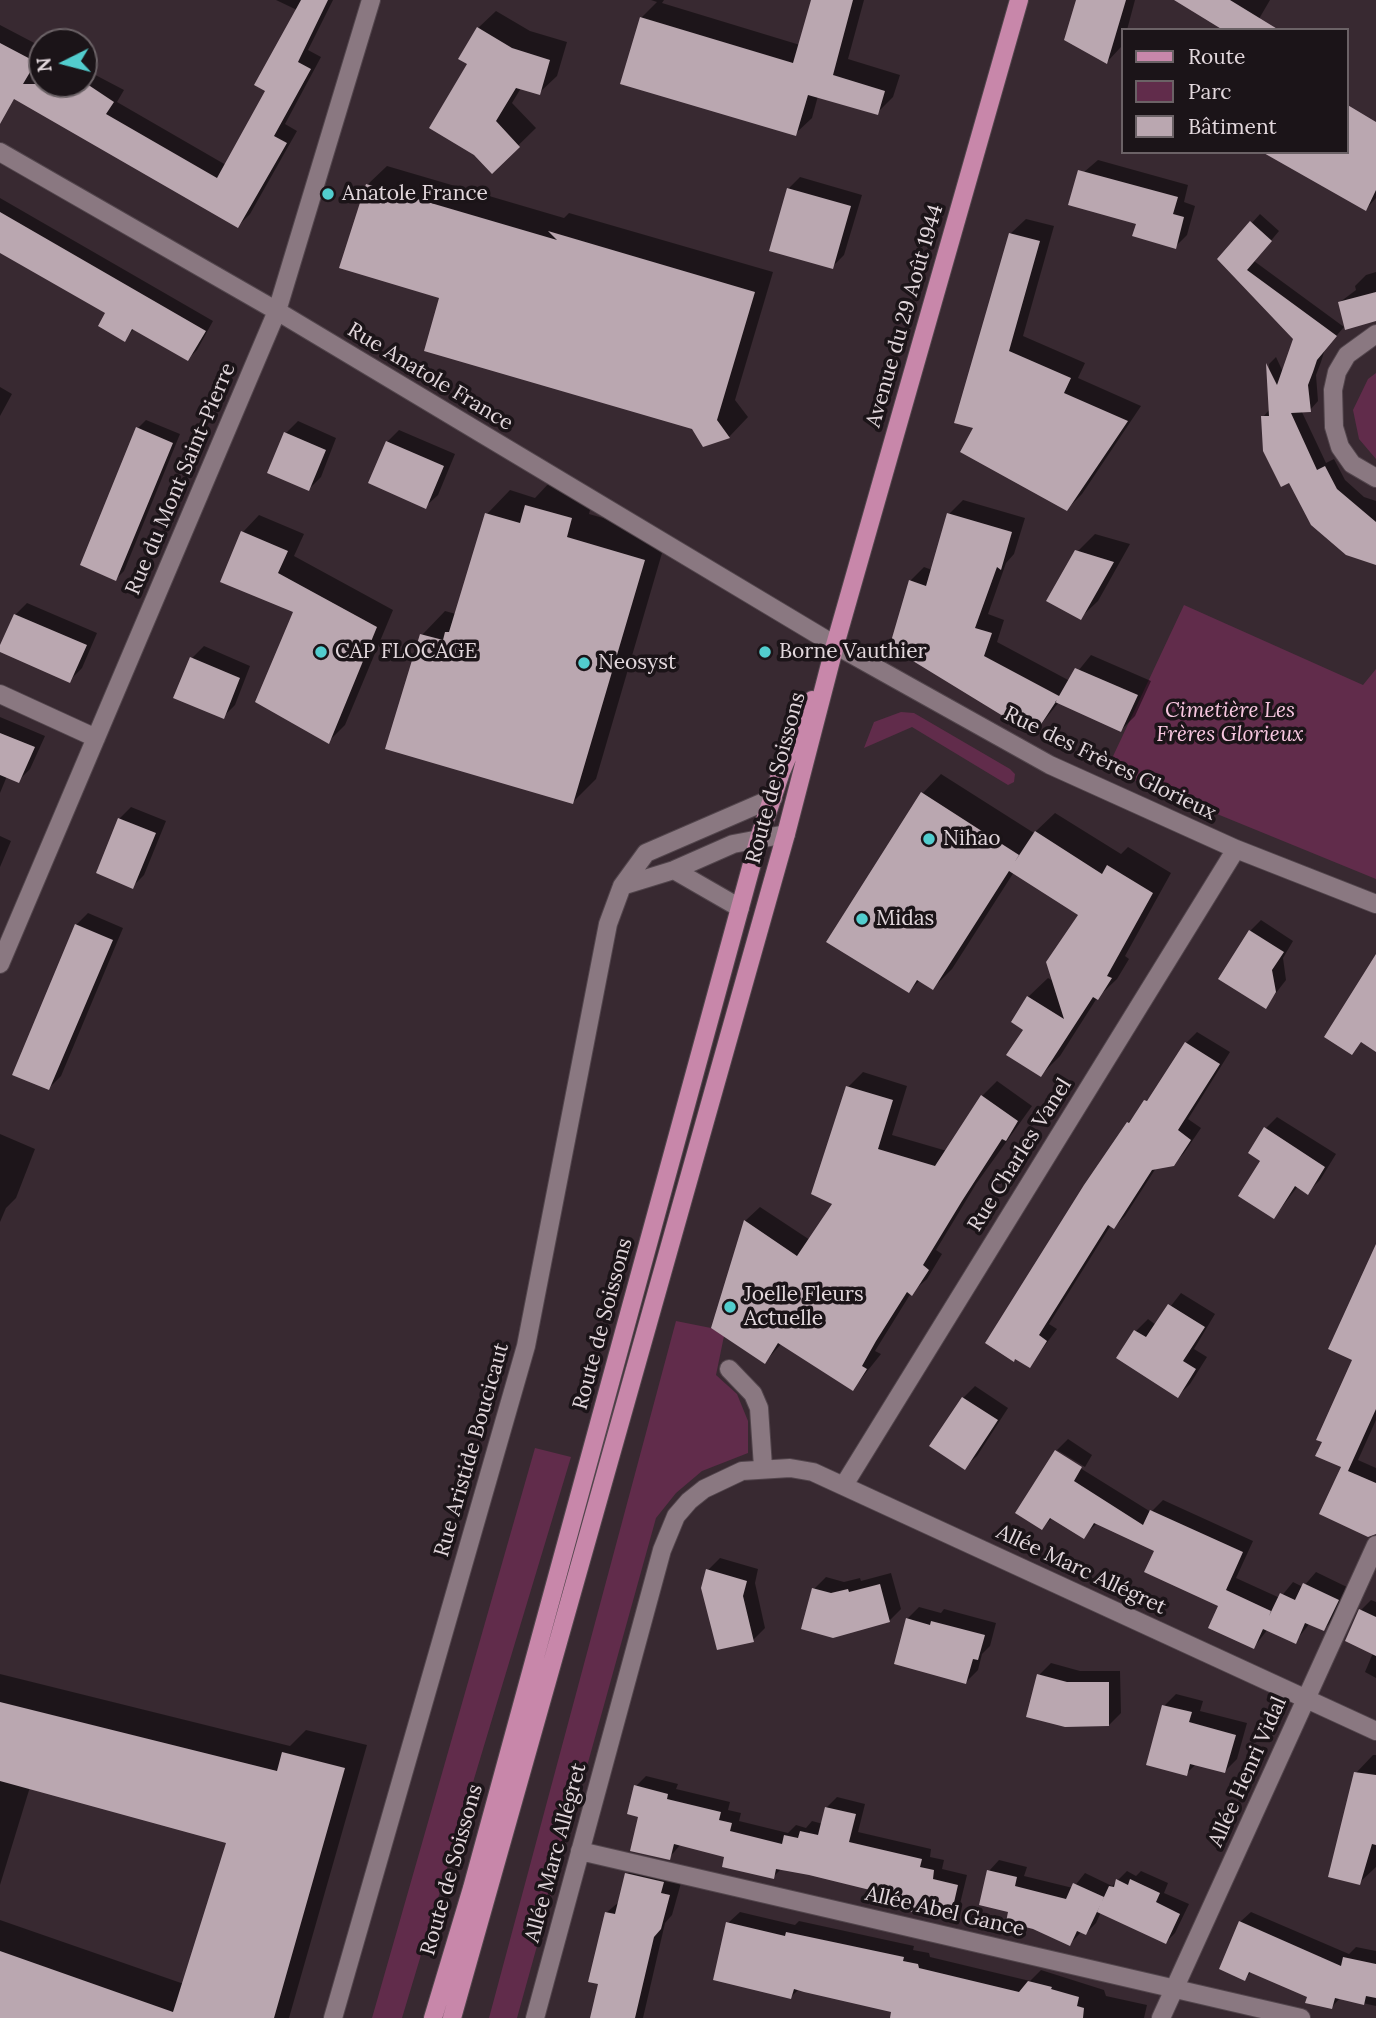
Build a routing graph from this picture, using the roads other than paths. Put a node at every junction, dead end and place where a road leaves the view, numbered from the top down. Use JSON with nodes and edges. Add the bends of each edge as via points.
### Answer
{"nodes":[{"id":1,"x":372,"y":0,"type":"edge"},
{"id":2,"x":1020,"y":0,"type":"edge"},
{"id":3,"x":0,"y":152,"type":"edge"},
{"id":4,"x":276,"y":311,"type":"junction"},
{"id":5,"x":1376,"y":334,"type":"edge"},
{"id":6,"x":1376,"y":478,"type":"edge"},
{"id":7,"x":835,"y":645,"type":"junction"},
{"id":8,"x":0,"y":694,"type":"edge"},
{"id":9,"x":96,"y":738,"type":"junction"},
{"id":10,"x":773,"y":798,"type":"junction"},
{"id":11,"x":786,"y":834,"type":"junction"},
{"id":12,"x":759,"y":838,"type":"junction"},
{"id":13,"x":1236,"y":849,"type":"junction"},
{"id":14,"x":674,"y":870,"type":"junction"},
{"id":15,"x":622,"y":886,"type":"junction"},
{"id":16,"x":1376,"y":904,"type":"edge"},
{"id":17,"x":740,"y":908,"type":"junction"},
{"id":18,"x":0,"y":964,"type":"edge"},
{"id":19,"x":662,"y":1194,"type":"junction"},
{"id":20,"x":683,"y":1200,"type":"junction"},
{"id":21,"x":729,"y":1369,"type":"dead end"},
{"id":22,"x":763,"y":1467,"type":"junction"},
{"id":23,"x":844,"y":1485,"type":"junction"},
{"id":24,"x":1376,"y":1545,"type":"edge"},
{"id":25,"x":1306,"y":1699,"type":"junction"},
{"id":26,"x":1376,"y":1731,"type":"edge"},
{"id":27,"x":580,"y":1851,"type":"junction"},
{"id":28,"x":489,"y":1893,"type":"junction"},
{"id":29,"x":1174,"y":1989,"type":"junction"},
{"id":30,"x":332,"y":2018,"type":"edge"},
{"id":31,"x":433,"y":2018,"type":"edge"},
{"id":32,"x":452,"y":2018,"type":"edge"},
{"id":33,"x":462,"y":2018,"type":"edge"},
{"id":34,"x":535,"y":2018,"type":"edge"},
{"id":35,"x":1161,"y":2018,"type":"edge"},
{"id":36,"x":1301,"y":2018,"type":"edge"}],
"edges":[{"from":1,"to":4,"type":"street","name":"Rue du Mont Saint-Pierre"},
{"from":2,"to":7,"type":"main road","name":"Avenue du 29 Août 1944"},
{"from":3,"to":4,"type":"street","name":"Rue Anatole France"},
{"from":4,"to":7,"type":"street","name":"Rue Anatole France"},
{"from":4,"to":9,"type":"street","name":"Rue du Mont Saint-Pierre"},
{"from":5,"to":6,"type":"street","via":[[1347,355],[1333,390],[1334,427],[1340,447],[1352,464]]},
{"from":7,"to":10,"type":"main road","name":"Route de Soissons"},
{"from":7,"to":11,"type":"main road","name":"Route de Soissons"},
{"from":7,"to":13,"type":"street","name":"Rue des Frères Glorieux","via":[[1050,765]]},
{"from":8,"to":9,"type":"street"},
{"from":9,"to":18,"type":"street","name":"Rue du Mont Saint-Pierre"},
{"from":10,"to":12,"type":"main road","name":"Route de Soissons"},
{"from":10,"to":15,"type":"street","name":"Rue Aristide Boucicaut","via":[[646,853]]},
{"from":11,"to":12,"type":"street"},
{"from":11,"to":20,"type":"main road","name":"Route de Soissons"},
{"from":12,"to":14,"type":"street","via":[[733,844]]},
{"from":12,"to":17,"type":"main road","name":"Route de Soissons"},
{"from":13,"to":16,"type":"street","name":"Rue des Frères Glorieux"},
{"from":13,"to":23,"type":"street","name":"Rue Charles Vanel"},
{"from":14,"to":15,"type":"street"},
{"from":14,"to":17,"type":"street"},
{"from":15,"to":30,"type":"street","name":"Rue Aristide Boucicaut","via":[[608,924],[526,1346]]},
{"from":17,"to":19,"type":"main road","name":"Route de Soissons"},
{"from":19,"to":20,"type":"main road"},
{"from":19,"to":31,"type":"main road","name":"Route de Soissons"},
{"from":20,"to":28,"type":"main road","name":"Route de Soissons"},
{"from":21,"to":22,"type":"street","via":[[754,1394],[759,1408]]},
{"from":22,"to":23,"type":"street","name":"Allée Marc Allégret","via":[[813,1472]]},
{"from":22,"to":27,"type":"street","name":"Allée Marc Allégret","via":[[742,1471],[704,1489],[676,1516],[662,1550]]},
{"from":23,"to":25,"type":"street","name":"Allée Marc Allégret"},
{"from":24,"to":25,"type":"street","name":"Allée Henri Vidal"},
{"from":25,"to":26,"type":"street","name":"Allée Marc Allégret"},
{"from":25,"to":29,"type":"street","name":"Allée Henri Vidal"},
{"from":27,"to":29,"type":"street","name":"Allée Abel Gance"},
{"from":27,"to":34,"type":"street","name":"Allée Marc Allégret"},
{"from":28,"to":32,"type":"main road","name":"Route de Soissons"},
{"from":28,"to":33,"type":"main road"},
{"from":29,"to":35,"type":"street","name":"Allée Henri Vidal"},
{"from":29,"to":36,"type":"street","name":"Allée Abel Gance"}]}
